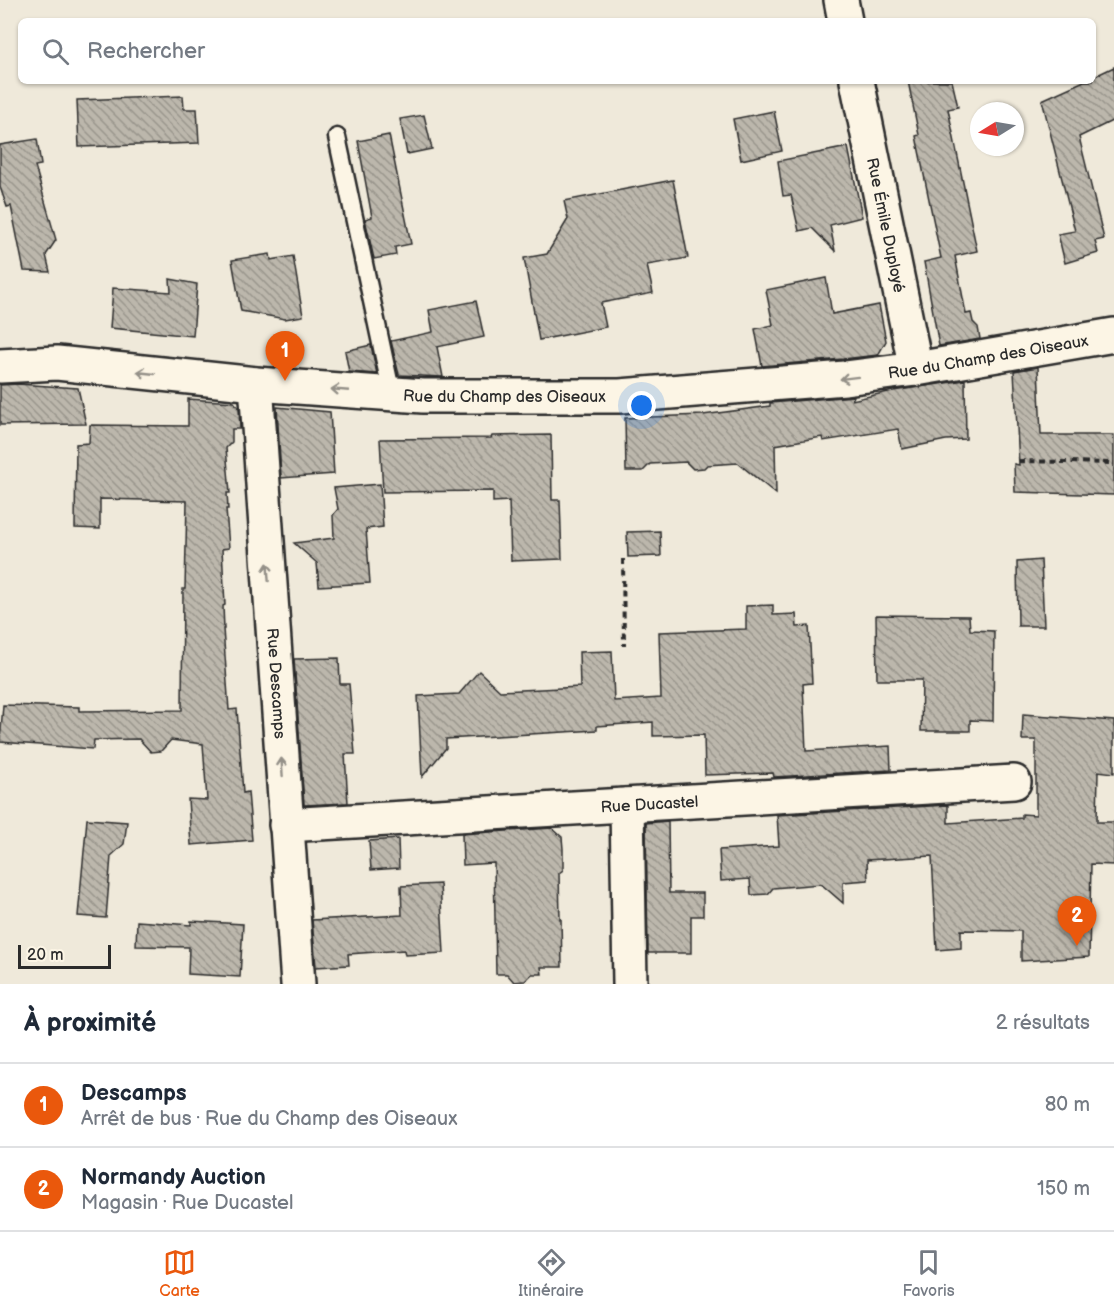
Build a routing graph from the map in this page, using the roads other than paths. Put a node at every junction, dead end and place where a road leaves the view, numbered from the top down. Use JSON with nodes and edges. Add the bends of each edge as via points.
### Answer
{"nodes":[{"id":1,"x":841,"y":0,"type":"edge"},
{"id":2,"x":844,"y":18,"type":"edge"},
{"id":3,"x":858,"y":84,"type":"edge"},
{"id":4,"x":337,"y":136,"type":"dead end"},
{"id":5,"x":1114,"y":335,"type":"edge"},
{"id":6,"x":0,"y":366,"type":"edge"},
{"id":7,"x":916,"y":369,"type":"junction"},
{"id":8,"x":256,"y":384,"type":"junction"},
{"id":9,"x":392,"y":394,"type":"junction"},
{"id":10,"x":1014,"y":782,"type":"dead end"},
{"id":11,"x":627,"y":805,"type":"junction"},
{"id":12,"x":286,"y":825,"type":"junction"},
{"id":13,"x":298,"y":984,"type":"edge"},
{"id":14,"x":630,"y":984,"type":"edge"}],
"edges":[{"from":1,"to":2,"type":"street"},
{"from":3,"to":7,"type":"street","name":"Rue Émile Duployé"},
{"from":4,"to":9,"type":"lane"},
{"from":5,"to":7,"type":"street","name":"Rue du Champ des Oiseaux"},
{"from":8,"to":6,"type":"street","name":"Rue du Champ des Oiseaux","one_way":true,"via":[[57,363]]},
{"from":7,"to":9,"type":"street","name":"Rue du Champ des Oiseaux","one_way":true,"via":[[620,396]]},
{"from":9,"to":8,"type":"street","name":"Rue du Champ des Oiseaux","one_way":true},
{"from":12,"to":8,"type":"street","name":"Rue Descamps","one_way":true},
{"from":10,"to":11,"type":"street","name":"Rue Ducastel"},
{"from":11,"to":12,"type":"street","name":"Rue Ducastel"},
{"from":11,"to":14,"type":"street"},
{"from":12,"to":13,"type":"street","name":"Rue Descamps"}]}
